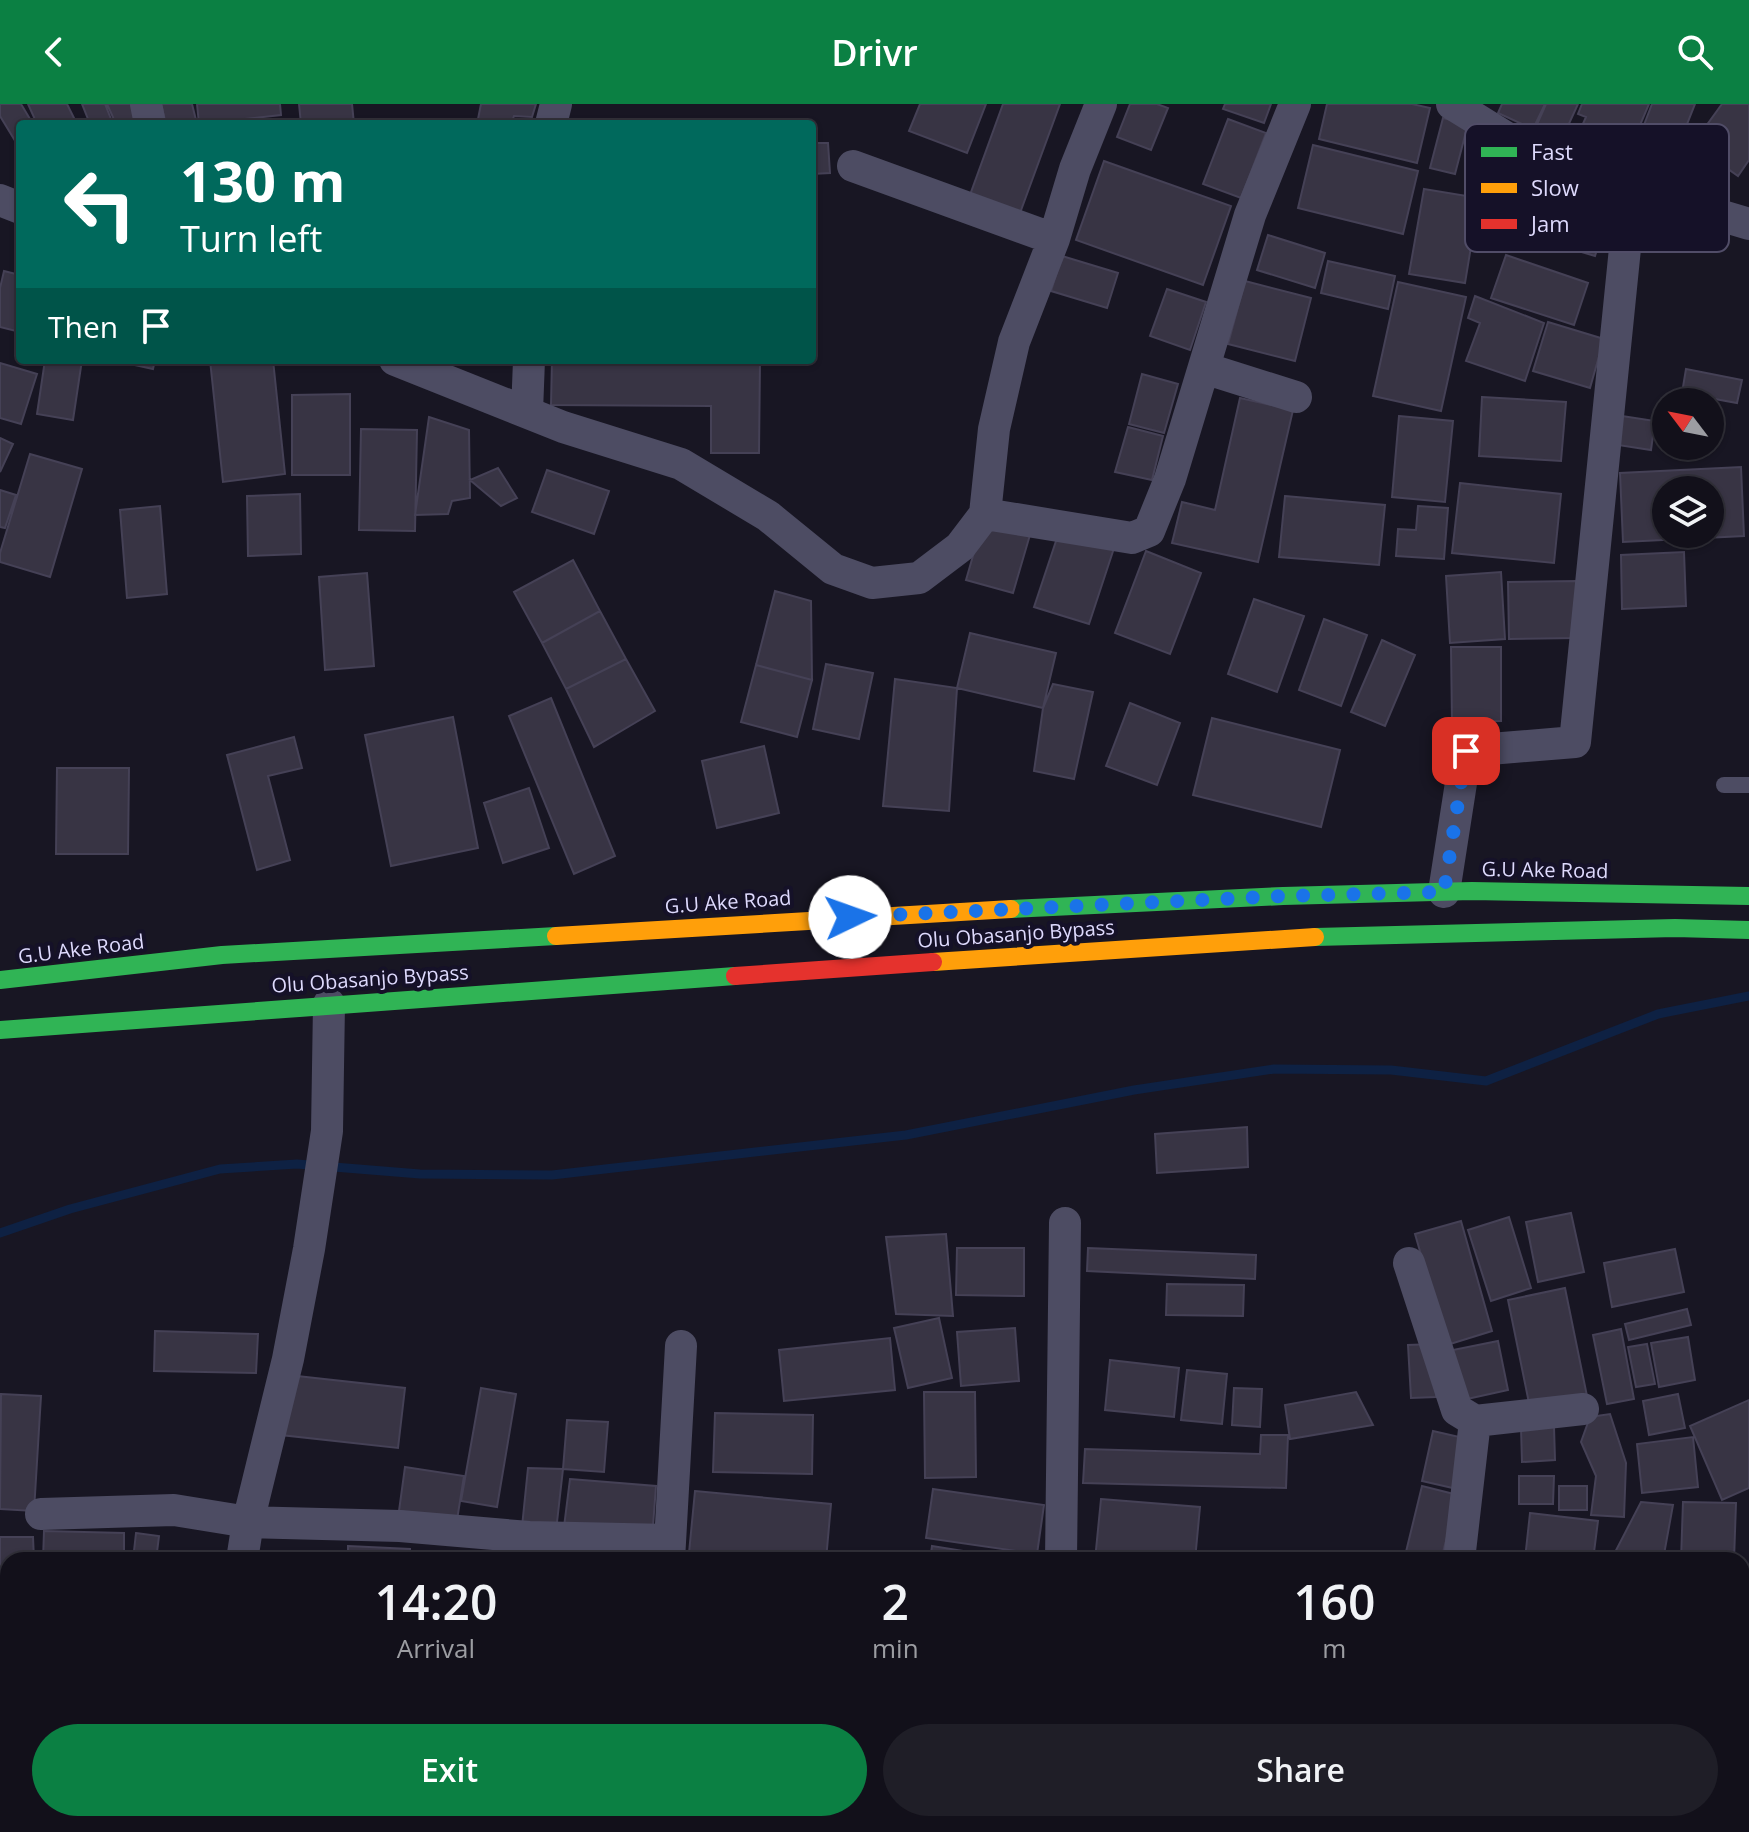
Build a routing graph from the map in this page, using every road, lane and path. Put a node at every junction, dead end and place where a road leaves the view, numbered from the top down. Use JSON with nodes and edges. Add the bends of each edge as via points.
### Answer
{"nodes":[{"id":1,"x":1101,"y":104,"type":"edge"},
{"id":2,"x":1295,"y":104,"type":"edge"},
{"id":3,"x":1452,"y":104,"type":"edge"},
{"id":4,"x":1484,"y":124,"type":"edge"},
{"id":5,"x":853,"y":166,"type":"dead end"},
{"id":6,"x":1729,"y":218,"type":"edge"},
{"id":7,"x":1749,"y":224,"type":"edge"},
{"id":8,"x":1054,"y":239,"type":"junction"},
{"id":9,"x":1625,"y":252,"type":"edge"},
{"id":10,"x":405,"y":364,"type":"edge"},
{"id":11,"x":529,"y":364,"type":"edge"},
{"id":12,"x":1204,"y":368,"type":"junction"},
{"id":13,"x":1296,"y":397,"type":"dead end"},
{"id":14,"x":527,"y":412,"type":"junction"},
{"id":15,"x":985,"y":514,"type":"junction"},
{"id":16,"x":1724,"y":785,"type":"dead end"},
{"id":17,"x":1749,"y":785,"type":"edge"},
{"id":18,"x":1444,"y":892,"type":"junction"},
{"id":19,"x":1749,"y":896,"type":"edge"},
{"id":20,"x":1749,"y":930,"type":"edge"},
{"id":21,"x":0,"y":980,"type":"edge"},
{"id":22,"x":329,"y":1004,"type":"junction"},
{"id":23,"x":0,"y":1030,"type":"edge"},
{"id":24,"x":1065,"y":1223,"type":"dead end"},
{"id":25,"x":1409,"y":1263,"type":"dead end"},
{"id":26,"x":681,"y":1346,"type":"dead end"},
{"id":27,"x":1583,"y":1409,"type":"dead end"},
{"id":28,"x":1475,"y":1421,"type":"junction"},
{"id":29,"x":41,"y":1514,"type":"dead end"},
{"id":30,"x":248,"y":1522,"type":"junction"},
{"id":31,"x":670,"y":1550,"type":"edge"},
{"id":32,"x":243,"y":1552,"type":"edge"},
{"id":33,"x":1061,"y":1552,"type":"edge"},
{"id":34,"x":1460,"y":1552,"type":"edge"}],
"edges":[{"from":1,"to":8,"type":"street"},
{"from":2,"to":12,"type":"street","via":[[1250,215]]},
{"from":3,"to":4,"type":"street"},
{"from":5,"to":8,"type":"street"},
{"from":6,"to":7,"type":"street"},
{"from":8,"to":15,"type":"street","via":[[1014,342],[994,429]]},
{"from":9,"to":18,"type":"street","via":[[1575,742],[1466,751]]},
{"from":10,"to":14,"type":"street"},
{"from":11,"to":14,"type":"street"},
{"from":12,"to":13,"type":"street"},
{"from":12,"to":15,"type":"street","via":[[1149,531],[1132,538]]},
{"from":14,"to":15,"type":"street","via":[[681,464],[768,516],[833,569],[872,583],[919,578],[960,547]]},
{"from":16,"to":17,"type":"lane"},
{"from":18,"to":19,"type":"main road","name":"G.U Ake Road"},
{"from":18,"to":21,"type":"main road","name":"G.U Ake Road","via":[[1035,907],[415,942],[222,955]]},
{"from":20,"to":22,"type":"main road","name":"Olu Obasanjo Bypass","via":[[1278,938]]},
{"from":22,"to":23,"type":"main road","name":"Olu Obasanjo Bypass"},
{"from":22,"to":30,"type":"street","via":[[327,1131],[309,1249]]},
{"from":24,"to":33,"type":"street"},
{"from":25,"to":28,"type":"street","via":[[1457,1410]]},
{"from":26,"to":31,"type":"street"},
{"from":27,"to":28,"type":"street"},
{"from":28,"to":34,"type":"street"},
{"from":29,"to":30,"type":"street","via":[[174,1510]]},
{"from":30,"to":31,"type":"street","via":[[400,1526]]},
{"from":30,"to":32,"type":"street"}]}
